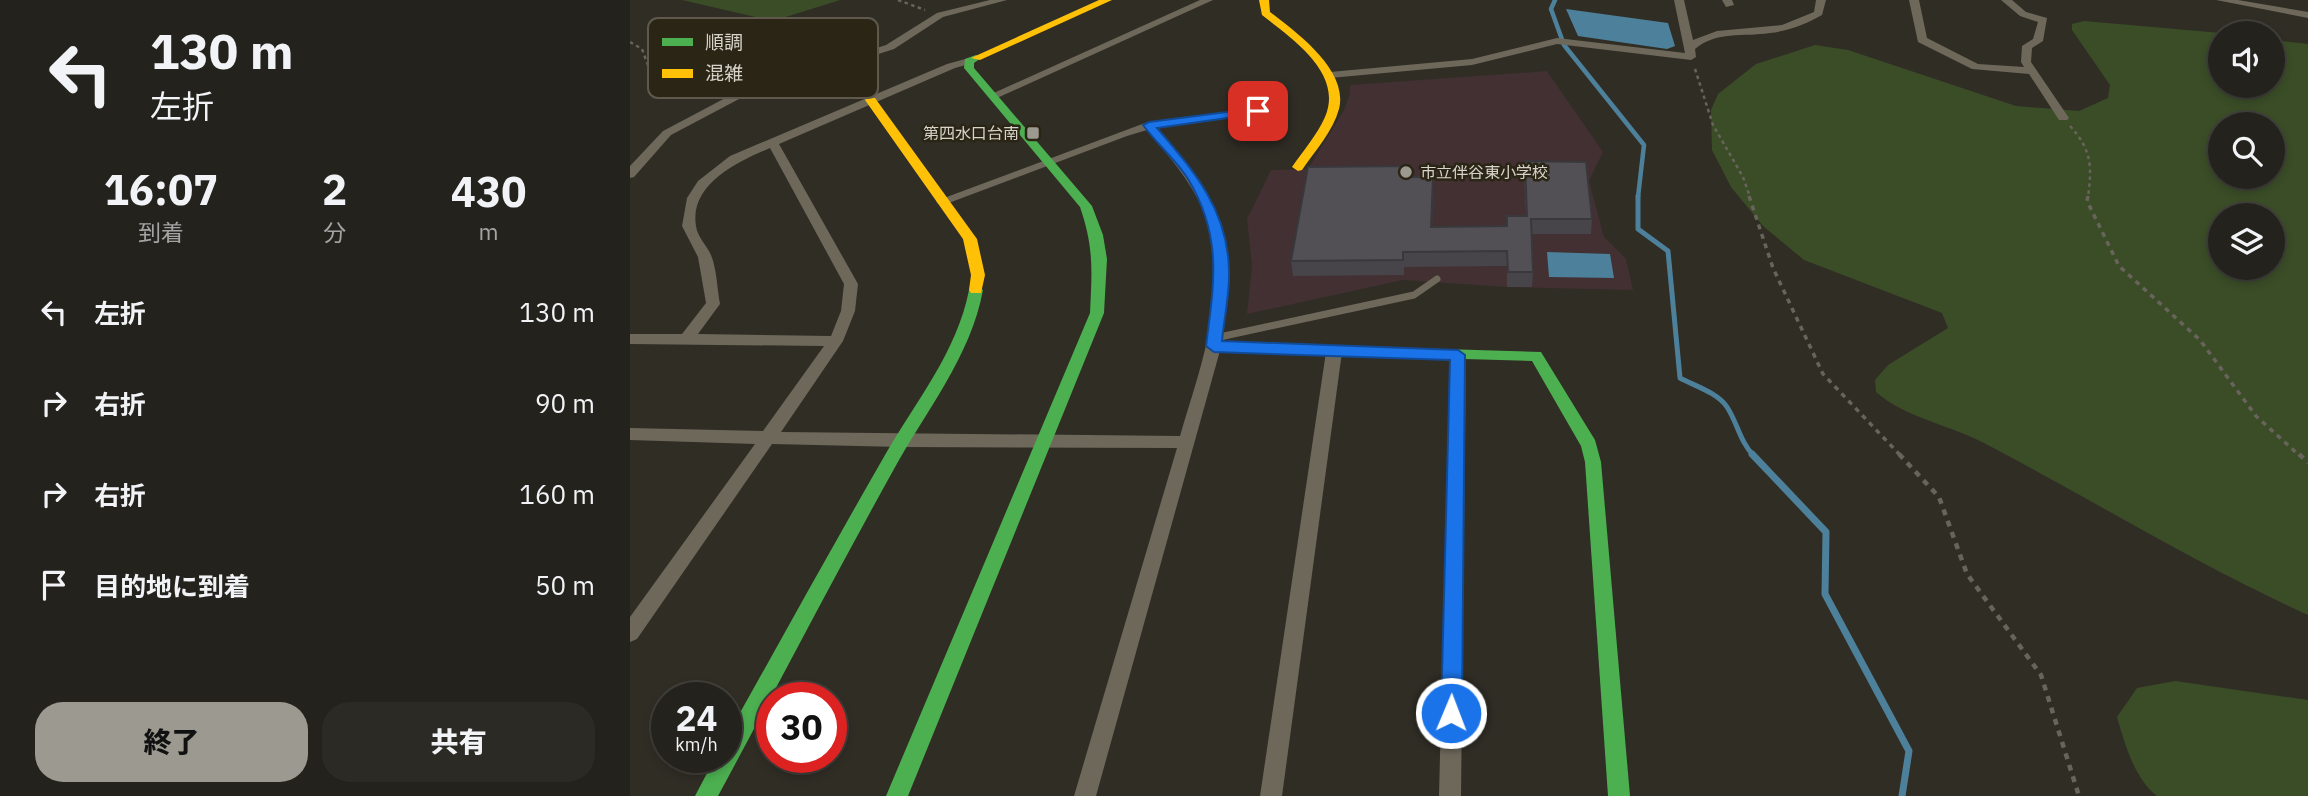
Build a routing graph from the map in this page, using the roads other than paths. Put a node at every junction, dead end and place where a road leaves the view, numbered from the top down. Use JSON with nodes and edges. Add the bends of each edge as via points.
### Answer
{"nodes":[{"id":1,"x":1002,"y":0,"type":"edge"},
{"id":2,"x":1107,"y":0,"type":"edge"},
{"id":3,"x":1208,"y":0,"type":"edge"},
{"id":4,"x":1264,"y":0,"type":"edge"},
{"id":5,"x":1679,"y":0,"type":"edge"},
{"id":6,"x":1821,"y":0,"type":"edge"},
{"id":7,"x":1914,"y":0,"type":"edge"},
{"id":8,"x":2006,"y":0,"type":"edge"},
{"id":9,"x":2221,"y":0,"type":"edge"},
{"id":10,"x":2308,"y":15,"type":"edge"},
{"id":11,"x":878,"y":51,"type":"edge"},
{"id":12,"x":1691,"y":57,"type":"junction"},
{"id":13,"x":969,"y":61,"type":"junction"},
{"id":14,"x":2031,"y":71,"type":"junction"},
{"id":15,"x":1330,"y":75,"type":"junction"},
{"id":16,"x":993,"y":96,"type":"junction"},
{"id":17,"x":878,"y":97,"type":"edge"},
{"id":18,"x":733,"y":98,"type":"edge"},
{"id":19,"x":876,"y":98,"type":"edge"},
{"id":20,"x":871,"y":100,"type":"junction"},
{"id":21,"x":1258,"y":111,"type":"dead end"},
{"id":22,"x":2063,"y":118,"type":"road end"},
{"id":23,"x":1149,"y":125,"type":"junction"},
{"id":24,"x":773,"y":143,"type":"junction"},
{"id":25,"x":1050,"y":162,"type":"junction"},
{"id":26,"x":1298,"y":167,"type":"dead end"},
{"id":27,"x":630,"y":174,"type":"edge"},
{"id":28,"x":942,"y":201,"type":"junction"},
{"id":29,"x":1437,"y":279,"type":"dead end"},
{"id":30,"x":630,"y":339,"type":"edge"},
{"id":31,"x":687,"y":340,"type":"junction"},
{"id":32,"x":835,"y":341,"type":"junction"},
{"id":33,"x":1214,"y":342,"type":"junction"},
{"id":34,"x":1334,"y":352,"type":"junction"},
{"id":35,"x":1458,"y":355,"type":"junction"},
{"id":36,"x":633,"y":437,"type":"edge"},
{"id":37,"x":766,"y":437,"type":"junction"},
{"id":38,"x":901,"y":441,"type":"junction"},
{"id":39,"x":1045,"y":442,"type":"junction"},
{"id":40,"x":1186,"y":442,"type":"junction"},
{"id":41,"x":630,"y":633,"type":"edge"},
{"id":42,"x":706,"y":796,"type":"edge"},
{"id":43,"x":897,"y":796,"type":"edge"},
{"id":44,"x":1085,"y":796,"type":"edge"},
{"id":45,"x":1272,"y":796,"type":"edge"},
{"id":46,"x":1450,"y":796,"type":"edge"},
{"id":47,"x":1619,"y":796,"type":"edge"}],
"edges":[{"from":1,"to":11,"type":"street","via":[[940,15]]},
{"from":2,"to":13,"type":"street"},
{"from":3,"to":16,"type":"street"},
{"from":4,"to":15,"type":"street","via":[[1265,13]]},
{"from":5,"to":12,"type":"street"},
{"from":6,"to":12,"type":"street","via":[[1818,13],[1774,30],[1706,36]]},
{"from":7,"to":14,"type":"street","via":[[1922,40],[1976,67]]},
{"from":8,"to":14,"type":"street","via":[[2023,14],[2043,20],[2038,41],[2025,52]]},
{"from":9,"to":10,"type":"street"},
{"from":12,"to":15,"type":"street","via":[[1562,41],[1472,62]]},
{"from":13,"to":16,"type":"street","via":[[969,68]]},
{"from":13,"to":17,"type":"street"},
{"from":14,"to":22,"type":"street"},
{"from":15,"to":26,"type":"street","via":[[1334,105]]},
{"from":16,"to":25,"type":"street"},
{"from":18,"to":27,"type":"street","via":[[667,133]]},
{"from":19,"to":20,"type":"street"},
{"from":20,"to":24,"type":"street"},
{"from":20,"to":28,"type":"street"},
{"from":21,"to":23,"type":"street"},
{"from":23,"to":25,"type":"street"},
{"from":23,"to":33,"type":"street","via":[[1192,176],[1213,217],[1222,270]]},
{"from":24,"to":31,"type":"street","via":[[713,173],[693,198],[688,226],[705,257],[713,304]]},
{"from":24,"to":32,"type":"street","via":[[851,284],[848,311]]},
{"from":25,"to":28,"type":"street"},
{"from":25,"to":39,"type":"street","via":[[1086,206],[1098,232],[1103,262],[1097,313]]},
{"from":28,"to":38,"type":"street","via":[[970,239],[978,275],[975,303],[964,335]]},
{"from":29,"to":33,"type":"lane","via":[[1414,295]]},
{"from":30,"to":31,"type":"street"},
{"from":31,"to":32,"type":"street"},
{"from":32,"to":37,"type":"street"},
{"from":33,"to":34,"type":"street"},
{"from":33,"to":40,"type":"street"},
{"from":34,"to":35,"type":"street"},
{"from":34,"to":45,"type":"street"},
{"from":35,"to":46,"type":"street"},
{"from":35,"to":47,"type":"street","via":[[1536,356],[1589,445]]},
{"from":36,"to":37,"type":"street"},
{"from":37,"to":38,"type":"street"},
{"from":37,"to":41,"type":"street"},
{"from":38,"to":39,"type":"street"},
{"from":38,"to":42,"type":"street"},
{"from":39,"to":40,"type":"street"},
{"from":39,"to":43,"type":"street"},
{"from":40,"to":44,"type":"street"}]}
